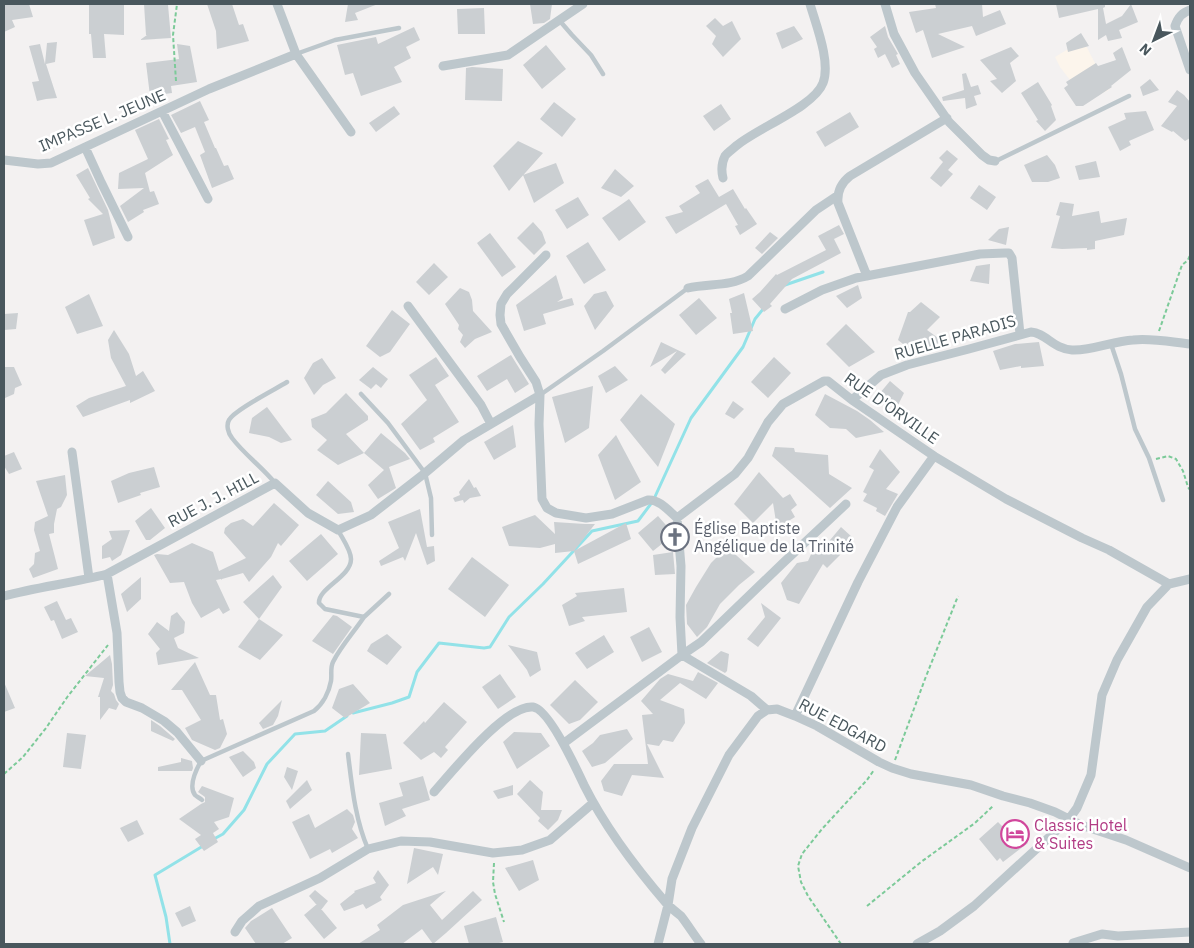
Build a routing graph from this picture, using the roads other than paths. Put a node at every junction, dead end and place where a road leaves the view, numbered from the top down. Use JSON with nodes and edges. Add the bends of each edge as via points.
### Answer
{"nodes":[{"id":1,"x":277,"y":4,"type":"edge"},
{"id":2,"x":583,"y":4,"type":"edge"},
{"id":3,"x":810,"y":4,"type":"edge"},
{"id":4,"x":888,"y":4,"type":"edge"},
{"id":5,"x":1190,"y":10,"type":"edge"},
{"id":6,"x":560,"y":20,"type":"junction"},
{"id":7,"x":398,"y":28,"type":"dead end"},
{"id":8,"x":296,"y":54,"type":"junction"},
{"id":9,"x":443,"y":66,"type":"dead end"},
{"id":10,"x":1190,"y":70,"type":"edge"},
{"id":11,"x":603,"y":74,"type":"dead end"},
{"id":12,"x":1129,"y":96,"type":"dead end"},
{"id":13,"x":162,"y":111,"type":"junction"},
{"id":14,"x":947,"y":118,"type":"junction"},
{"id":15,"x":350,"y":132,"type":"dead end"},
{"id":16,"x":85,"y":146,"type":"junction"},
{"id":17,"x":4,"y":160,"type":"edge"},
{"id":18,"x":995,"y":161,"type":"joint"},
{"id":19,"x":723,"y":178,"type":"dead end"},
{"id":20,"x":837,"y":196,"type":"junction"},
{"id":21,"x":208,"y":199,"type":"dead end"},
{"id":22,"x":128,"y":237,"type":"dead end"},
{"id":23,"x":546,"y":255,"type":"dead end"},
{"id":24,"x":867,"y":276,"type":"junction"},
{"id":25,"x":688,"y":288,"type":"joint"},
{"id":26,"x":408,"y":306,"type":"dead end"},
{"id":27,"x":785,"y":309,"type":"dead end"},
{"id":28,"x":1020,"y":334,"type":"junction"},
{"id":29,"x":1110,"y":344,"type":"junction"},
{"id":30,"x":1190,"y":344,"type":"edge"},
{"id":31,"x":287,"y":382,"type":"dead end"},
{"id":32,"x":361,"y":394,"type":"dead end"},
{"id":33,"x":540,"y":395,"type":"junction"},
{"id":34,"x":852,"y":400,"type":"junction"},
{"id":35,"x":491,"y":424,"type":"junction"},
{"id":36,"x":72,"y":452,"type":"dead end"},
{"id":37,"x":934,"y":456,"type":"junction"},
{"id":38,"x":425,"y":473,"type":"junction"},
{"id":39,"x":275,"y":483,"type":"junction"},
{"id":40,"x":1162,"y":500,"type":"dead end"},
{"id":41,"x":846,"y":504,"type":"dead end"},
{"id":42,"x":677,"y":518,"type":"junction"},
{"id":43,"x":338,"y":530,"type":"junction"},
{"id":44,"x":432,"y":535,"type":"dead end"},
{"id":45,"x":106,"y":574,"type":"junction"},
{"id":46,"x":89,"y":578,"type":"junction"},
{"id":47,"x":1190,"y":579,"type":"edge"},
{"id":48,"x":1169,"y":584,"type":"junction"},
{"id":49,"x":389,"y":594,"type":"dead end"},
{"id":50,"x":4,"y":596,"type":"edge"},
{"id":51,"x":364,"y":616,"type":"junction"},
{"id":52,"x":682,"y":655,"type":"junction"},
{"id":53,"x":767,"y":710,"type":"junction"},
{"id":54,"x":795,"y":716,"type":"junction"},
{"id":55,"x":564,"y":744,"type":"junction"},
{"id":56,"x":348,"y":754,"type":"dead end"},
{"id":57,"x":200,"y":761,"type":"junction"},
{"id":58,"x":434,"y":792,"type":"dead end"},
{"id":59,"x":202,"y":800,"type":"dead end"},
{"id":60,"x":593,"y":803,"type":"junction"},
{"id":61,"x":1069,"y":819,"type":"junction"},
{"id":62,"x":368,"y":849,"type":"junction"},
{"id":63,"x":1190,"y":868,"type":"edge"},
{"id":64,"x":668,"y":905,"type":"junction"},
{"id":65,"x":235,"y":932,"type":"dead end"},
{"id":66,"x":1190,"y":932,"type":"edge"},
{"id":67,"x":1073,"y":943,"type":"dead end"},
{"id":68,"x":658,"y":944,"type":"edge"},
{"id":69,"x":701,"y":944,"type":"edge"},
{"id":70,"x":917,"y":944,"type":"edge"}],
"edges":[{"from":1,"to":8,"type":"street"},
{"from":2,"to":6,"type":"street"},
{"from":3,"to":19,"type":"street","via":[[822,47],[823,83],[814,96],[742,141],[726,155],[721,170]]},
{"from":4,"to":14,"type":"street","via":[[894,34],[915,73]]},
{"from":5,"to":10,"type":"street","via":[[1179,17],[1175,26]]},
{"from":6,"to":9,"type":"street","via":[[508,55]]},
{"from":6,"to":11,"type":"lane"},
{"from":7,"to":8,"type":"lane","via":[[335,40]]},
{"from":8,"to":13,"type":"street","name":"IMPASSE L. JEUNE"},
{"from":8,"to":15,"type":"street"},
{"from":12,"to":18,"type":"lane"},
{"from":13,"to":16,"type":"street","name":"IMPASSE L. JEUNE"},
{"from":13,"to":21,"type":"street"},
{"from":14,"to":18,"type":"street","via":[[982,155]]},
{"from":14,"to":20,"type":"street","via":[[850,176],[841,185]]},
{"from":16,"to":17,"type":"street","name":"IMPASSE L. JEUNE","via":[[50,163]]},
{"from":16,"to":22,"type":"street"},
{"from":20,"to":24,"type":"street"},
{"from":20,"to":25,"type":"street","via":[[816,210],[740,281]]},
{"from":23,"to":33,"type":"street","via":[[507,294],[501,304],[500,315]]},
{"from":24,"to":27,"type":"street","via":[[822,290]]},
{"from":24,"to":28,"type":"street","via":[[980,254],[1009,254],[1014,272]]},
{"from":25,"to":33,"type":"lane"},
{"from":26,"to":35,"type":"street","via":[[481,405]]},
{"from":28,"to":29,"type":"street","name":"RUELLE PARADIS","via":[[1036,332],[1059,347],[1072,350]]},
{"from":28,"to":34,"type":"street","name":"RUELLE PARADIS","via":[[907,365],[882,375]]},
{"from":29,"to":30,"type":"street","name":"RUELLE PARADIS","via":[[1156,340]]},
{"from":29,"to":40,"type":"lane","via":[[1134,429],[1149,458]]},
{"from":31,"to":39,"type":"lane","via":[[232,416],[227,428],[231,437]]},
{"from":32,"to":38,"type":"lane","via":[[388,423]]},
{"from":33,"to":35,"type":"street"},
{"from":33,"to":42,"type":"street","via":[[540,482],[547,508],[586,518],[612,514],[648,500]]},
{"from":34,"to":37,"type":"street","name":"RUE D'ORVILLE"},
{"from":34,"to":42,"type":"street","name":"RUE D'ORVILLE","via":[[824,381],[783,404],[735,474]]},
{"from":35,"to":38,"type":"street","via":[[464,440]]},
{"from":36,"to":46,"type":"street"},
{"from":37,"to":48,"type":"street","name":"RUE D'ORVILLE","via":[[1006,499]]},
{"from":37,"to":54,"type":"street","via":[[897,507]]},
{"from":38,"to":43,"type":"street","via":[[371,515]]},
{"from":38,"to":44,"type":"lane","via":[[431,498]]},
{"from":39,"to":43,"type":"street","name":"RUE J. J. HILL","via":[[308,513]]},
{"from":39,"to":45,"type":"street","name":"RUE J. J. HILL"},
{"from":41,"to":52,"type":"street","via":[[701,642]]},
{"from":42,"to":52,"type":"street"},
{"from":43,"to":51,"type":"lane","via":[[351,559],[344,573],[322,594],[319,603],[325,609]]},
{"from":45,"to":46,"type":"street","name":"RUE J. J. HILL"},
{"from":45,"to":57,"type":"street","via":[[117,633],[122,698],[164,720]]},
{"from":46,"to":50,"type":"street","name":"RUE J. J. HILL"},
{"from":47,"to":48,"type":"street"},
{"from":48,"to":61,"type":"street","via":[[1147,607],[1117,660],[1102,696],[1091,775]]},
{"from":49,"to":51,"type":"lane"},
{"from":51,"to":57,"type":"lane","via":[[332,664],[330,683],[320,707]]},
{"from":52,"to":53,"type":"street","via":[[751,696]]},
{"from":52,"to":55,"type":"street"},
{"from":53,"to":54,"type":"street","name":"RUE EDGARD","via":[[777,709]]},
{"from":53,"to":64,"type":"street","via":[[758,716],[729,755],[692,828],[672,879]]},
{"from":54,"to":61,"type":"street","name":"RUE EDGARD","via":[[892,768],[971,785]]},
{"from":55,"to":58,"type":"street","via":[[545,715],[532,707],[523,708],[504,719],[482,739]]},
{"from":55,"to":60,"type":"street"},
{"from":56,"to":62,"type":"lane","via":[[352,790]]},
{"from":57,"to":59,"type":"lane","via":[[192,789]]},
{"from":60,"to":62,"type":"street","via":[[550,840],[522,850],[493,853],[430,842],[401,841]]},
{"from":60,"to":64,"type":"street","via":[[619,845]]},
{"from":61,"to":63,"type":"street","name":"RUE EDGARD"},
{"from":61,"to":70,"type":"street","via":[[974,906]]},
{"from":62,"to":65,"type":"street","via":[[320,878],[259,906]]},
{"from":64,"to":68,"type":"street"},
{"from":64,"to":69,"type":"street"},
{"from":66,"to":67,"type":"street","via":[[1102,934]]}]}
